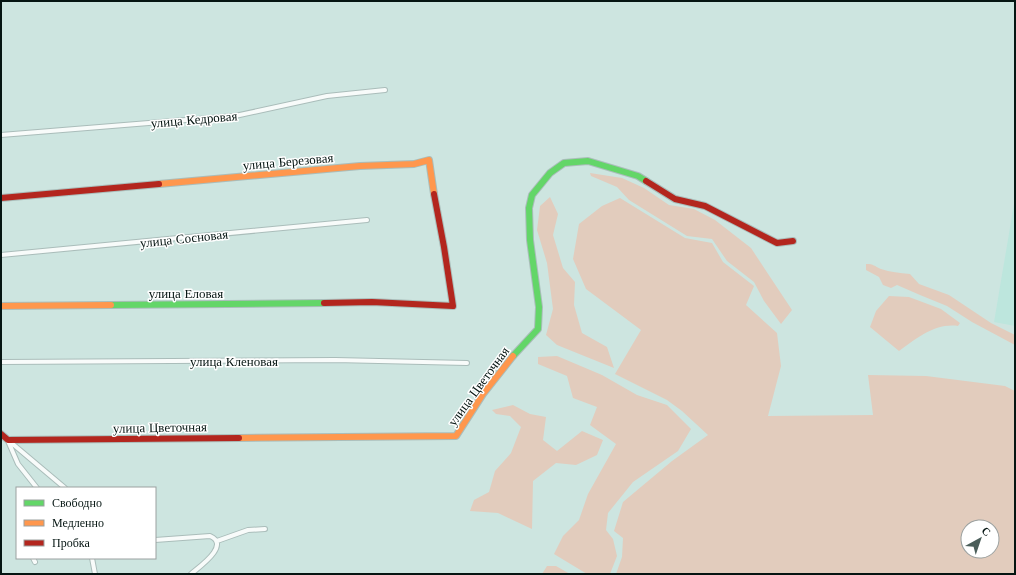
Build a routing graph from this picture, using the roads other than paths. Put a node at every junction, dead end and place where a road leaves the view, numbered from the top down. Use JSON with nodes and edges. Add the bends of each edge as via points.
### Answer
{"nodes":[{"id":1,"x":385,"y":90,"type":"dead end"},
{"id":2,"x":1,"y":135,"type":"edge"},
{"id":3,"x":1,"y":198,"type":"edge"},
{"id":4,"x":367,"y":220,"type":"dead end"},
{"id":5,"x":792,"y":241,"type":"dead end"},
{"id":6,"x":1,"y":255,"type":"edge"},
{"id":7,"x":1,"y":306,"type":"edge"},
{"id":8,"x":453,"y":306,"type":"joint"},
{"id":9,"x":1,"y":362,"type":"edge"},
{"id":10,"x":467,"y":363,"type":"dead end"},
{"id":11,"x":1,"y":434,"type":"edge"},
{"id":12,"x":8,"y":440,"type":"junction"},
{"id":13,"x":35,"y":487,"type":"edge"},
{"id":14,"x":64,"y":487,"type":"edge"},
{"id":15,"x":265,"y":529,"type":"dead end"},
{"id":16,"x":156,"y":540,"type":"edge"},
{"id":17,"x":217,"y":541,"type":"junction"},
{"id":18,"x":92,"y":559,"type":"edge"},
{"id":19,"x":95,"y":574,"type":"edge"},
{"id":20,"x":191,"y":574,"type":"edge"}],
"edges":[{"from":1,"to":2,"type":"street","name":"улица Кедровая","via":[[327,96],[235,116]]},
{"from":3,"to":8,"type":"street","name":"улица Березовая","via":[[360,166],[414,164],[429,160]]},
{"from":4,"to":6,"type":"street","name":"улица Сосновая"},
{"from":5,"to":12,"type":"street","name":"улица Цветочная","via":[[777,243],[705,206],[675,198],[638,176],[588,161],[564,163],[550,173],[532,195],[529,208],[530,240],[539,307],[538,329],[526,340],[474,406],[456,436]]},
{"from":7,"to":8,"type":"street","name":"улица Еловая","via":[[372,302]]},
{"from":9,"to":10,"type":"street","name":"улица Кленовая","via":[[335,360]]},
{"from":11,"to":12,"type":"street"},
{"from":12,"to":13,"type":"street","via":[[18,464]]},
{"from":12,"to":14,"type":"street"},
{"from":15,"to":17,"type":"street","via":[[248,530]]},
{"from":16,"to":17,"type":"street","via":[[210,536]]},
{"from":17,"to":20,"type":"street","via":[[214,553]]},
{"from":18,"to":19,"type":"street"}]}
